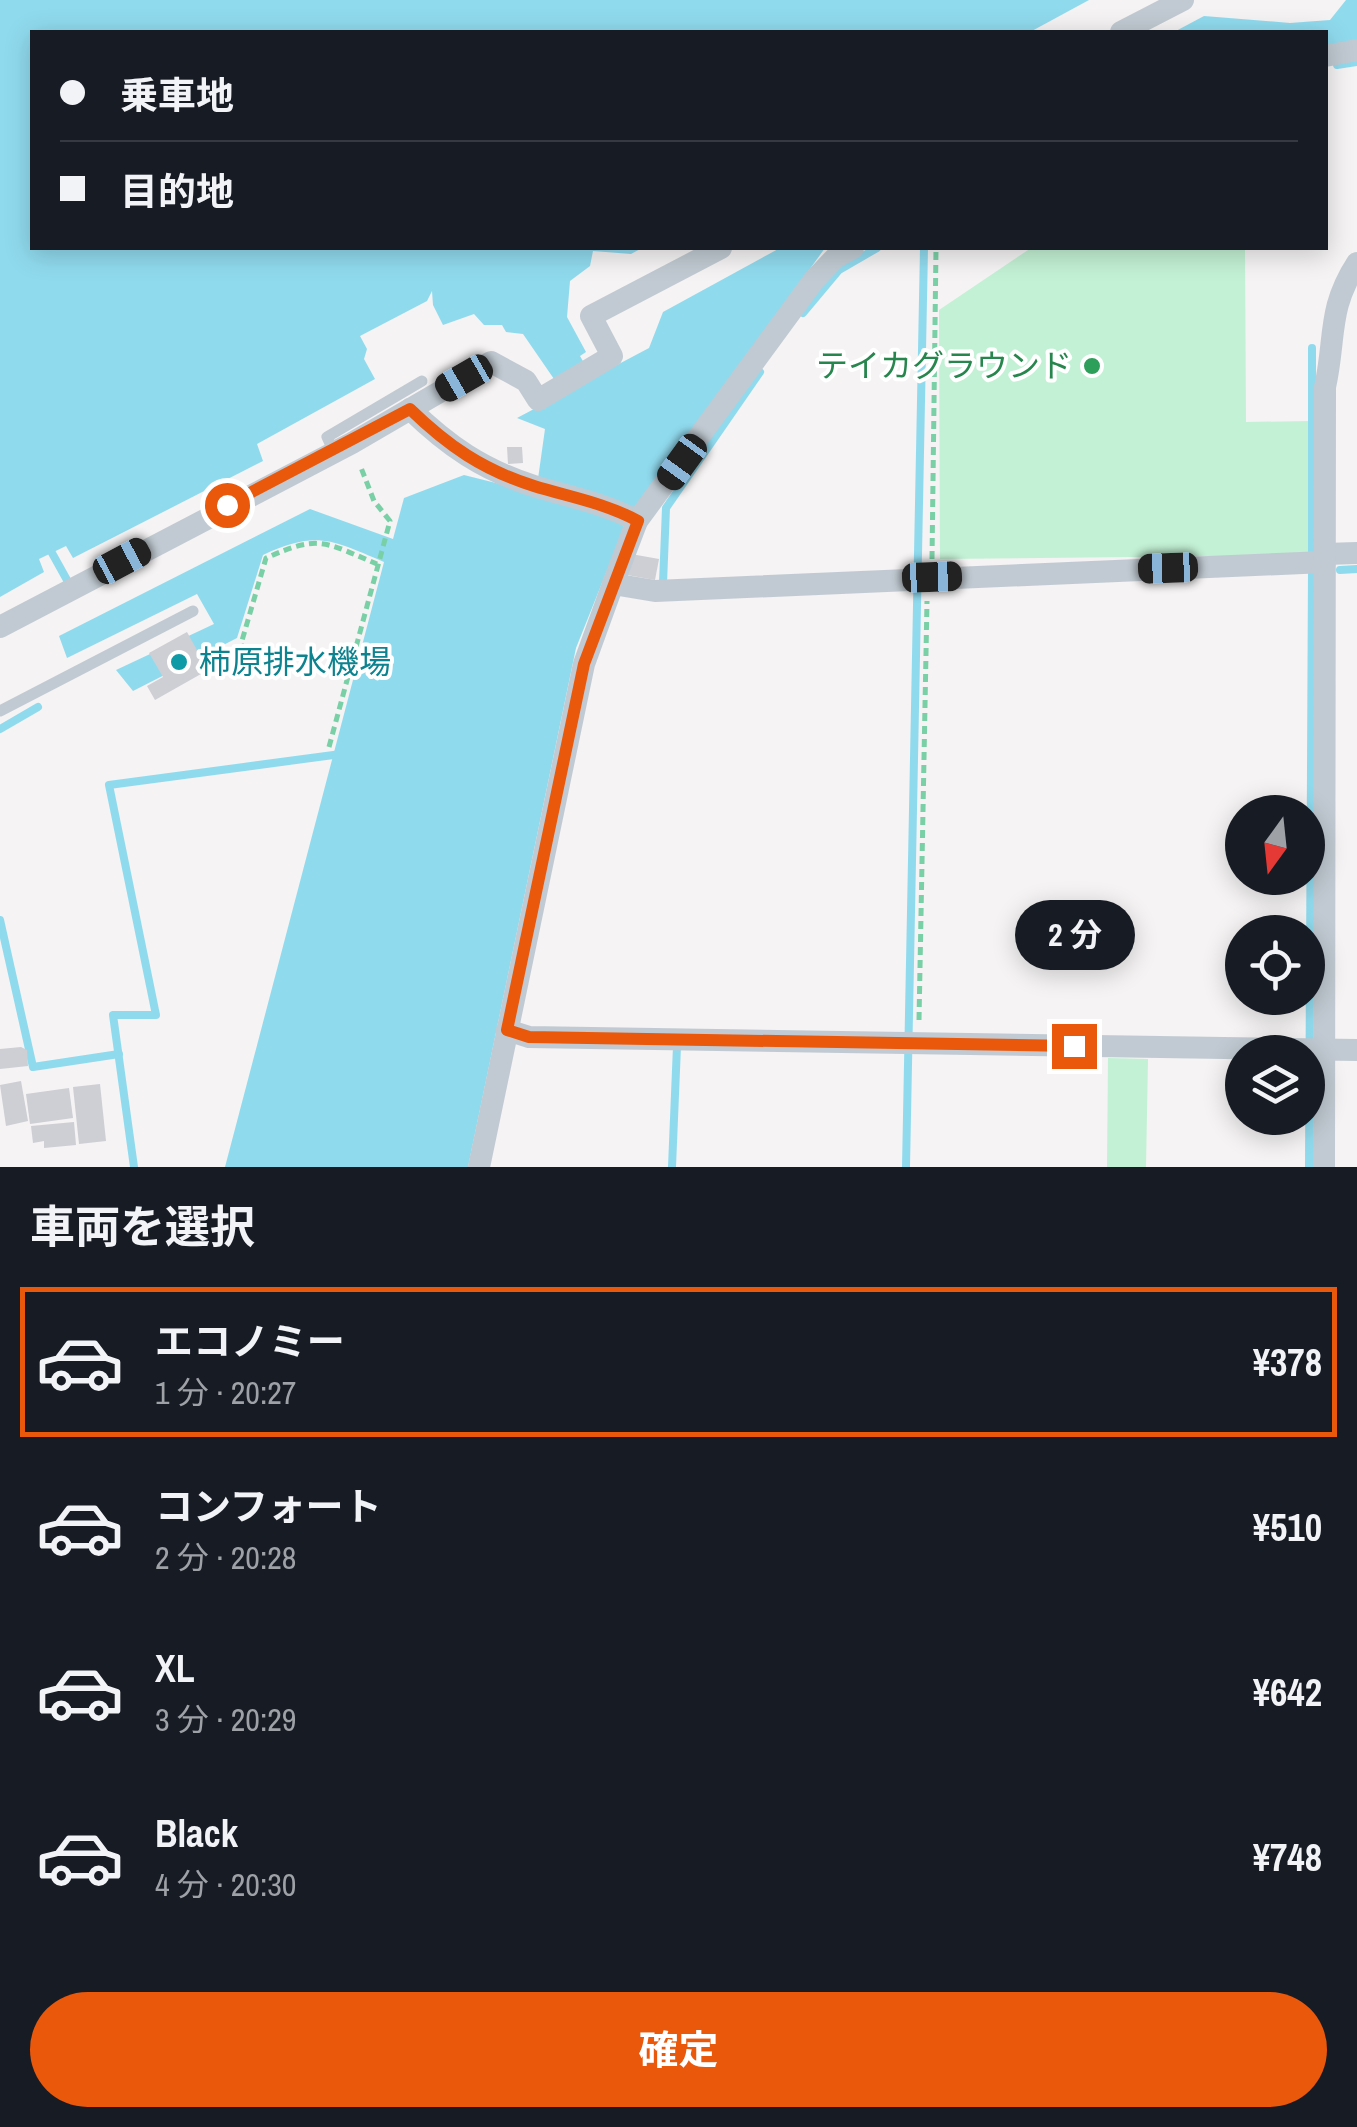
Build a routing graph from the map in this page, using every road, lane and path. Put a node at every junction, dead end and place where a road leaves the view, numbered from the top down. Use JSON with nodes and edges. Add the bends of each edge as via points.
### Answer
{"nodes":[{"id":1,"x":1184,"y":0,"type":"edge"},
{"id":2,"x":1125,"y":30,"type":"edge"},
{"id":3,"x":1357,"y":50,"type":"edge"},
{"id":4,"x":1328,"y":55,"type":"edge"},
{"id":5,"x":716,"y":250,"type":"edge"},
{"id":6,"x":849,"y":250,"type":"edge"},
{"id":7,"x":936,"y":250,"type":"edge"},
{"id":8,"x":1357,"y":263,"type":"edge"},
{"id":9,"x":422,"y":381,"type":"dead end"},
{"id":10,"x":410,"y":409,"type":"junction"},
{"id":11,"x":342,"y":447,"type":"junction"},
{"id":12,"x":638,"y":521,"type":"junction"},
{"id":13,"x":1357,"y":553,"type":"edge"},
{"id":14,"x":1325,"y":558,"type":"junction"},
{"id":15,"x":378,"y":562,"type":"junction"},
{"id":16,"x":924,"y":580,"type":"junction"},
{"id":17,"x":613,"y":584,"type":"junction"},
{"id":18,"x":193,"y":611,"type":"dead end"},
{"id":19,"x":8,"y":622,"type":"edge"},
{"id":20,"x":0,"y":639,"type":"edge"},
{"id":21,"x":248,"y":664,"type":"dead end"},
{"id":22,"x":0,"y":711,"type":"edge"},
{"id":23,"x":330,"y":748,"type":"dead end"},
{"id":24,"x":507,"y":1030,"type":"junction"},
{"id":25,"x":1315,"y":1035,"type":"edge"},
{"id":26,"x":911,"y":1043,"type":"junction"},
{"id":27,"x":1225,"y":1048,"type":"edge"},
{"id":28,"x":1325,"y":1050,"type":"edge"},
{"id":29,"x":1357,"y":1050,"type":"edge"},
{"id":30,"x":1322,"y":1135,"type":"edge"},
{"id":31,"x":479,"y":1167,"type":"edge"},
{"id":32,"x":1324,"y":1167,"type":"edge"}],
"edges":[{"from":1,"to":2,"type":"street"},
{"from":3,"to":4,"type":"street"},
{"from":5,"to":10,"type":"street","via":[[591,316],[612,356],[538,400],[526,381],[491,362]]},
{"from":6,"to":12,"type":"street","via":[[814,280]]},
{"from":7,"to":16,"type":"path"},
{"from":8,"to":14,"type":"street","via":[[1341,288],[1329,340]]},
{"from":9,"to":11,"type":"lane","via":[[327,437]]},
{"from":10,"to":11,"type":"street"},
{"from":10,"to":12,"type":"street","via":[[450,447]]},
{"from":11,"to":15,"type":"path","via":[[390,521]]},
{"from":11,"to":19,"type":"street"},
{"from":12,"to":17,"type":"street"},
{"from":13,"to":14,"type":"street"},
{"from":14,"to":16,"type":"street"},
{"from":14,"to":25,"type":"street"},
{"from":15,"to":21,"type":"path","via":[[321,541],[266,558],[241,644]]},
{"from":15,"to":23,"type":"path"},
{"from":16,"to":17,"type":"street","via":[[655,591]]},
{"from":16,"to":26,"type":"path"},
{"from":17,"to":24,"type":"street","via":[[584,664]]},
{"from":18,"to":22,"type":"lane"},
{"from":19,"to":20,"type":"street"},
{"from":24,"to":26,"type":"street","via":[[529,1037]]},
{"from":24,"to":31,"type":"street"},
{"from":26,"to":27,"type":"street"},
{"from":28,"to":29,"type":"street"},
{"from":30,"to":32,"type":"street"}]}
